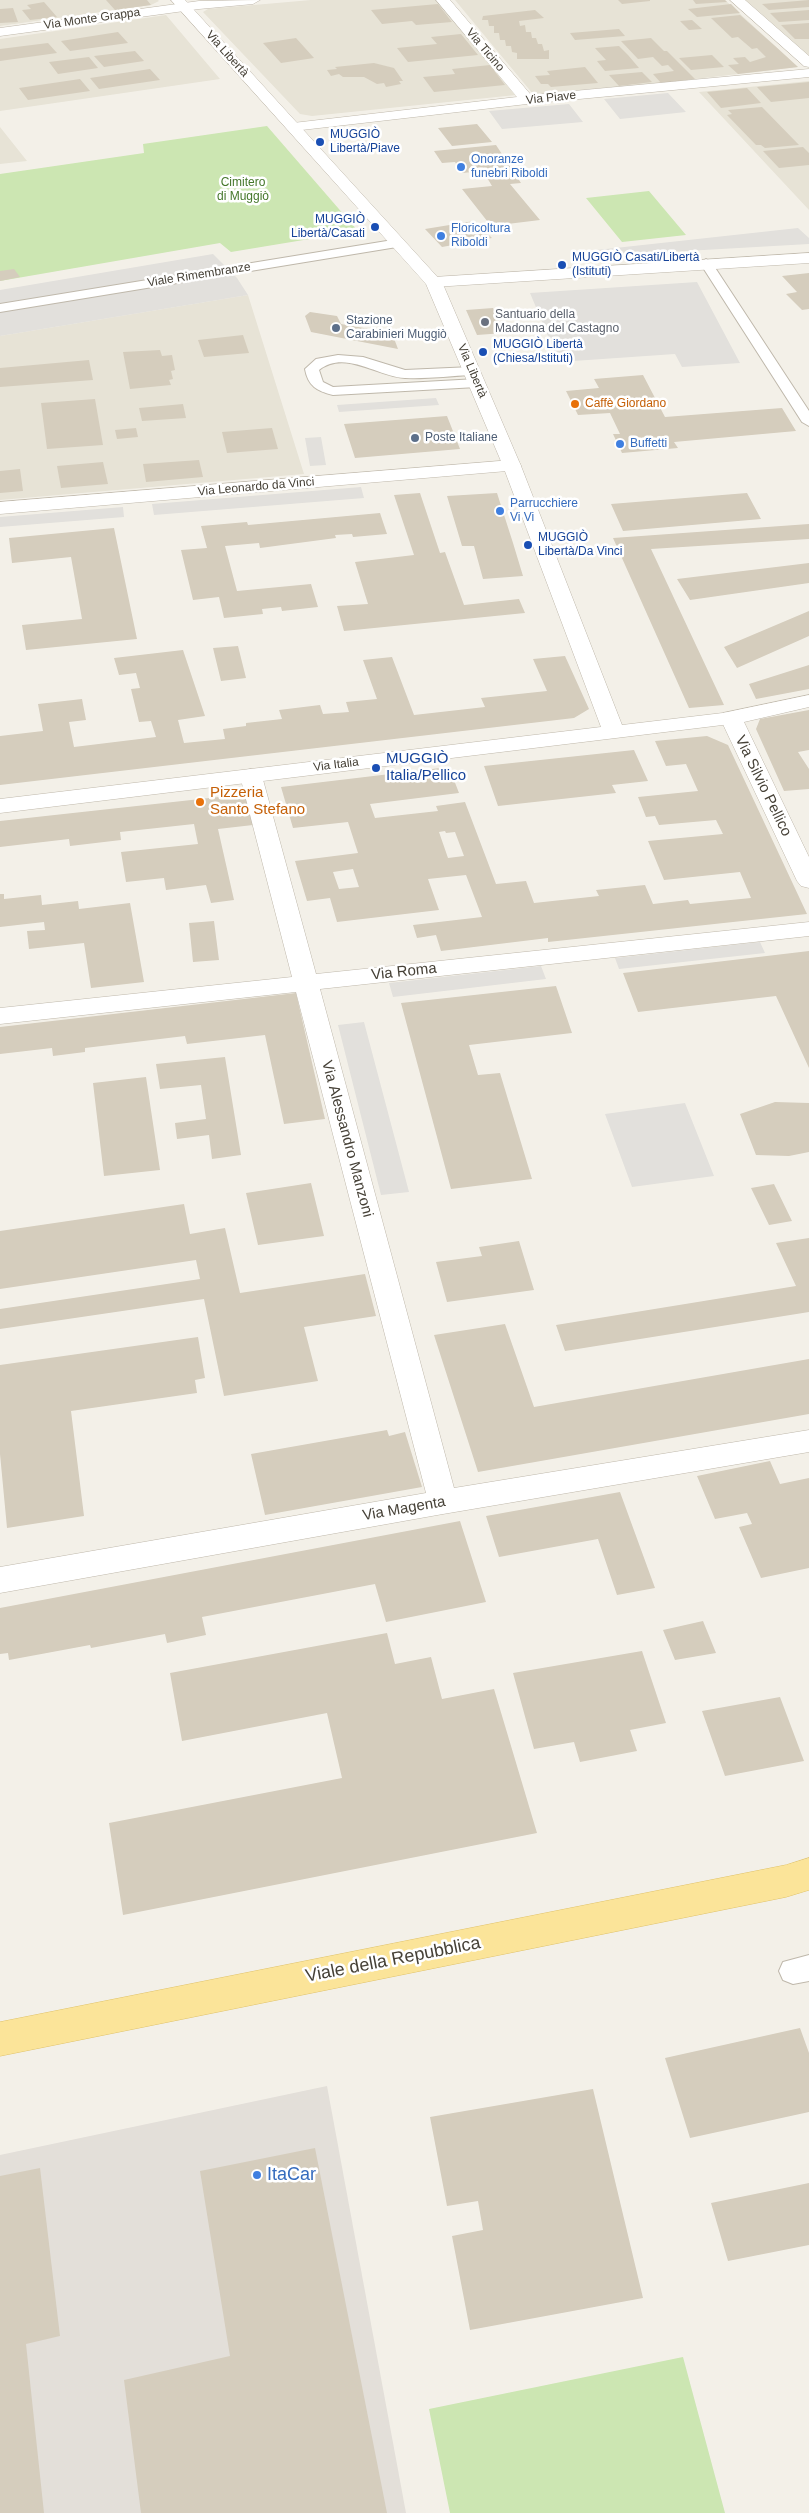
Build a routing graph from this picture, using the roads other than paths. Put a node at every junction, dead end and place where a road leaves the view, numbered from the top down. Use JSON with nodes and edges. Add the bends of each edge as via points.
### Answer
{"nodes":[{"id":1,"x":253,"y":0,"type":"edge"},
{"id":2,"x":443,"y":0,"type":"edge"},
{"id":3,"x":737,"y":0,"type":"edge"},
{"id":4,"x":181,"y":3,"type":"edge"},
{"id":5,"x":0,"y":32,"type":"edge"},
{"id":6,"x":809,"y":63,"type":"edge"},
{"id":7,"x":809,"y":73,"type":"edge"},
{"id":8,"x":527,"y":100,"type":"junction"},
{"id":9,"x":293,"y":127,"type":"junction"},
{"id":10,"x":399,"y":243,"type":"junction"},
{"id":11,"x":809,"y":258,"type":"edge"},
{"id":12,"x":706,"y":263,"type":"junction"},
{"id":13,"x":434,"y":282,"type":"junction"},
{"id":14,"x":0,"y":308,"type":"edge"},
{"id":15,"x":475,"y":377,"type":"junction"},
{"id":16,"x":809,"y":422,"type":"edge"},
{"id":17,"x":512,"y":466,"type":"junction"},
{"id":18,"x":0,"y":508,"type":"edge"},
{"id":19,"x":809,"y":701,"type":"edge"},
{"id":20,"x":731,"y":718,"type":"junction"},
{"id":21,"x":614,"y":733,"type":"junction"},
{"id":22,"x":251,"y":776,"type":"junction"},
{"id":23,"x":0,"y":806,"type":"edge"},
{"id":24,"x":809,"y":881,"type":"edge"},
{"id":25,"x":809,"y":928,"type":"edge"},
{"id":26,"x":306,"y":983,"type":"junction"},
{"id":27,"x":0,"y":1016,"type":"edge"},
{"id":28,"x":809,"y":1441,"type":"edge"},
{"id":29,"x":443,"y":1502,"type":"junction"},
{"id":30,"x":0,"y":1580,"type":"edge"},
{"id":31,"x":801,"y":1878,"type":"edge"},
{"id":32,"x":0,"y":2039,"type":"edge"}],
"edges":[{"from":1,"to":4,"type":"street","name":"Via Monte Grappa"},
{"from":2,"to":8,"type":"street","name":"Via Ticino"},
{"from":3,"to":6,"type":"street"},
{"from":4,"to":5,"type":"street","name":"Via Monte Grappa"},
{"from":4,"to":9,"type":"street","name":"Via Libertà"},
{"from":7,"to":8,"type":"street","name":"Via Piave"},
{"from":8,"to":9,"type":"street","name":"Via Piave"},
{"from":9,"to":10,"type":"street","name":"Via Libertà"},
{"from":10,"to":13,"type":"street","name":"Via Libertà"},
{"from":10,"to":14,"type":"lane","name":"Viale Rimembranze"},
{"from":11,"to":12,"type":"street"},
{"from":12,"to":13,"type":"street"},
{"from":12,"to":16,"type":"lane"},
{"from":13,"to":15,"type":"street","name":"Via Libertà"},
{"from":15,"to":15,"type":"lane","via":[[404,374],[363,361],[338,359],[321,362],[312,369],[313,380],[321,388],[333,391]]},
{"from":15,"to":17,"type":"street","name":"Via Libertà"},
{"from":17,"to":18,"type":"street","name":"Via Leonardo da Vinci"},
{"from":17,"to":21,"type":"street","name":"Via Libertà"},
{"from":19,"to":20,"type":"street","name":"Via Italia"},
{"from":20,"to":21,"type":"street","name":"Via Italia"},
{"from":20,"to":24,"type":"street","name":"Via Silvio Pellico"},
{"from":21,"to":22,"type":"street","name":"Via Italia"},
{"from":22,"to":23,"type":"street","name":"Via Italia"},
{"from":22,"to":26,"type":"street","name":"Via Alessandro Manzoni"},
{"from":25,"to":26,"type":"street","name":"Via Roma"},
{"from":26,"to":27,"type":"street","name":"Via Roma"},
{"from":26,"to":29,"type":"street","name":"Via Alessandro Manzoni"},
{"from":28,"to":29,"type":"street","name":"Via Magenta"},
{"from":29,"to":30,"type":"street","name":"Via Magenta"},
{"from":31,"to":32,"type":"main road","name":"Viale della Repubblica"}]}
